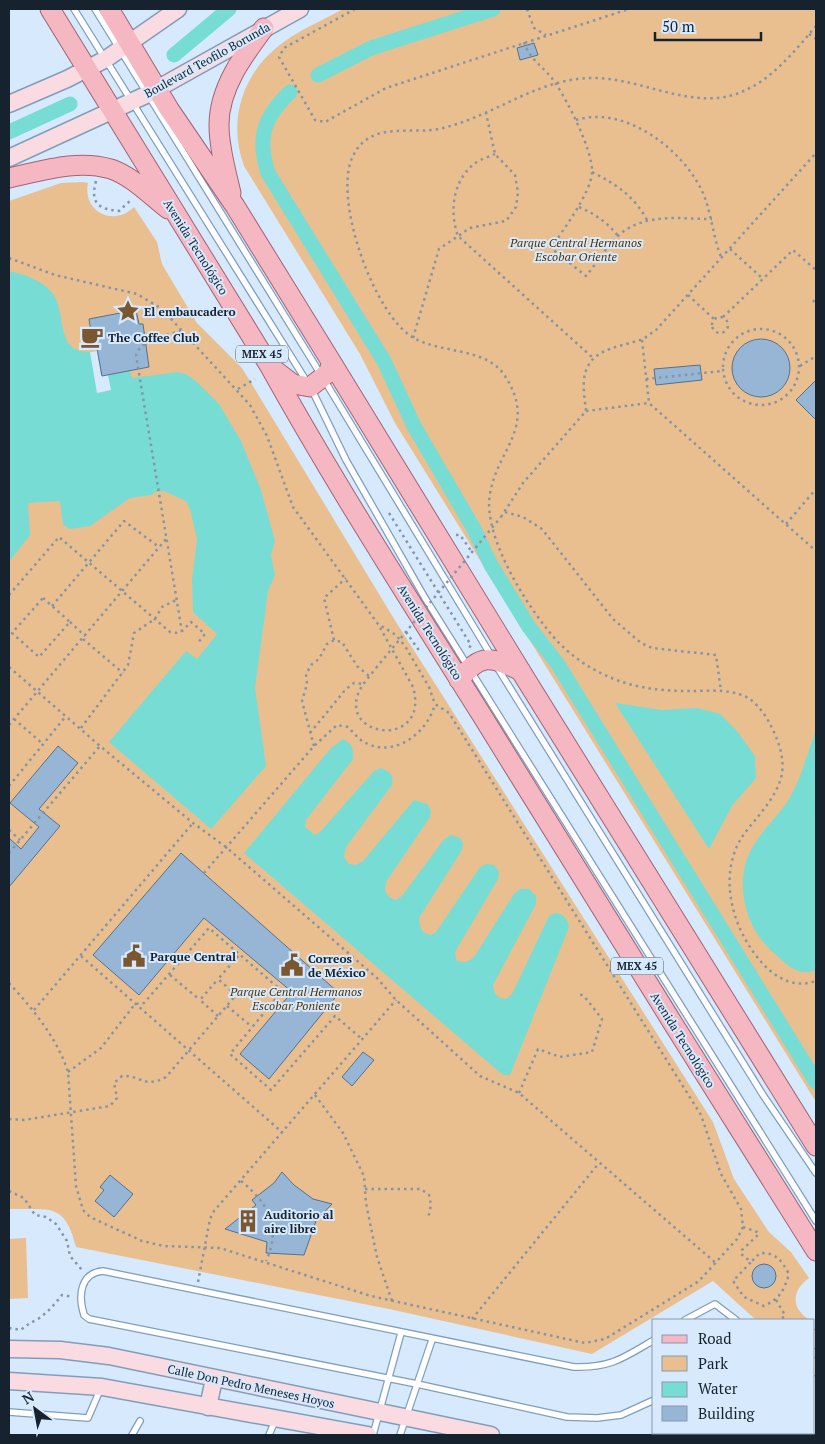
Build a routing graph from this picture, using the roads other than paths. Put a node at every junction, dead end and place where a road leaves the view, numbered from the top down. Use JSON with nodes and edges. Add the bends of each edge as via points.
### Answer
{"nodes":[{"id":1,"x":50,"y":9,"type":"edge"},
{"id":2,"x":74,"y":9,"type":"edge"},
{"id":3,"x":95,"y":9,"type":"edge"},
{"id":4,"x":110,"y":9,"type":"edge"},
{"id":5,"x":178,"y":9,"type":"edge"},
{"id":6,"x":300,"y":9,"type":"edge"},
{"id":7,"x":264,"y":28,"type":"junction"},
{"id":8,"x":124,"y":52,"type":"junction"},
{"id":9,"x":90,"y":72,"type":"junction"},
{"id":10,"x":147,"y":91,"type":"junction"},
{"id":11,"x":9,"y":104,"type":"edge"},
{"id":12,"x":112,"y":107,"type":"junction"},
{"id":13,"x":9,"y":158,"type":"edge"},
{"id":14,"x":9,"y":178,"type":"edge"},
{"id":15,"x":234,"y":206,"type":"junction"},
{"id":16,"x":178,"y":217,"type":"junction"},
{"id":17,"x":269,"y":365,"type":"junction"},
{"id":18,"x":321,"y":376,"type":"junction"},
{"id":19,"x":493,"y":660,"type":"junction"},
{"id":20,"x":521,"y":672,"type":"junction"},
{"id":21,"x":464,"y":674,"type":"junction"},
{"id":22,"x":816,"y":1146,"type":"edge"},
{"id":23,"x":816,"y":1173,"type":"edge"},
{"id":24,"x":816,"y":1221,"type":"edge"},
{"id":25,"x":816,"y":1251,"type":"edge"},
{"id":26,"x":688,"y":1319,"type":"edge"},
{"id":27,"x":735,"y":1319,"type":"edge"},
{"id":28,"x":402,"y":1333,"type":"junction"},
{"id":29,"x":432,"y":1340,"type":"junction"},
{"id":30,"x":652,"y":1341,"type":"edge"},
{"id":31,"x":9,"y":1349,"type":"edge"},
{"id":32,"x":214,"y":1378,"type":"junction"},
{"id":33,"x":389,"y":1379,"type":"junction"},
{"id":34,"x":9,"y":1381,"type":"edge"},
{"id":35,"x":417,"y":1384,"type":"junction"},
{"id":36,"x":102,"y":1387,"type":"junction"},
{"id":37,"x":652,"y":1401,"type":"edge"},
{"id":38,"x":208,"y":1407,"type":"junction"},
{"id":39,"x":9,"y":1412,"type":"edge"},
{"id":40,"x":378,"y":1413,"type":"junction"},
{"id":41,"x":407,"y":1418,"type":"junction"},
{"id":42,"x":276,"y":1419,"type":"junction"},
{"id":43,"x":140,"y":1421,"type":"dead end"},
{"id":44,"x":132,"y":1435,"type":"edge"},
{"id":45,"x":269,"y":1435,"type":"edge"},
{"id":46,"x":368,"y":1435,"type":"edge"},
{"id":47,"x":373,"y":1435,"type":"edge"},
{"id":48,"x":400,"y":1435,"type":"edge"},
{"id":49,"x":491,"y":1435,"type":"edge"}],
"edges":[{"from":1,"to":9,"type":"main road","name":"Avenida Tecnológico","number":"MEX 45"},
{"from":2,"to":8,"type":"lane"},
{"from":3,"to":8,"type":"lane"},
{"from":4,"to":8,"type":"main road"},
{"from":5,"to":8,"type":"street"},
{"from":6,"to":7,"type":"street","name":"Boulevard Teofilo Borunda"},
{"from":7,"to":10,"type":"street","name":"Boulevard Teofilo Borunda"},
{"from":7,"to":15,"type":"main road","via":[[242,57],[222,104],[219,125],[222,153]]},
{"from":8,"to":9,"type":"street"},
{"from":8,"to":10,"type":"main road"},
{"from":8,"to":10,"type":"lane"},
{"from":9,"to":11,"type":"street"},
{"from":9,"to":12,"type":"main road","name":"Avenida Tecnológico","number":"MEX 45"},
{"from":10,"to":12,"type":"street","name":"Boulevard Teofilo Borunda"},
{"from":10,"to":15,"type":"main road"},
{"from":10,"to":18,"type":"lane"},
{"from":10,"to":18,"type":"lane"},
{"from":12,"to":13,"type":"street","name":"Boulevard Teofilo Borunda"},
{"from":12,"to":16,"type":"main road","name":"Avenida Tecnológico","number":"MEX 45"},
{"from":14,"to":16,"type":"main road","via":[[76,164],[112,170],[139,186]]},
{"from":15,"to":18,"type":"main road"},
{"from":16,"to":17,"type":"main road","name":"Avenida Tecnológico","number":"MEX 45"},
{"from":17,"to":18,"type":"main road","via":[[293,384]]},
{"from":17,"to":21,"type":"main road","name":"Avenida Tecnológico","number":"MEX 45","via":[[298,418]]},
{"from":18,"to":19,"type":"lane"},
{"from":18,"to":20,"type":"main road"},
{"from":18,"to":21,"type":"lane","via":[[346,460],[425,598]]},
{"from":19,"to":20,"type":"main road"},
{"from":19,"to":21,"type":"main road","via":[[478,661]]},
{"from":19,"to":23,"type":"lane","via":[[763,1095]]},
{"from":20,"to":22,"type":"main road"},
{"from":21,"to":24,"type":"lane"},
{"from":21,"to":25,"type":"main road","name":"Avenida Tecnológico","number":"MEX 45","via":[[684,1043]]},
{"from":26,"to":27,"type":"lane","via":[[715,1304]]},
{"from":28,"to":29,"type":"lane"},
{"from":28,"to":33,"type":"lane"},
{"from":28,"to":33,"type":"lane","via":[[103,1272],[87,1277],[83,1285],[80,1298],[84,1314],[89,1318]]},
{"from":29,"to":30,"type":"lane","via":[[574,1367],[597,1368],[622,1359]]},
{"from":29,"to":35,"type":"lane"},
{"from":31,"to":32,"type":"street","name":"Calle Don Pedro Meneses Hoyos","via":[[60,1350],[109,1356]]},
{"from":32,"to":38,"type":"street"},
{"from":32,"to":40,"type":"street","name":"Calle Don Pedro Meneses Hoyos"},
{"from":33,"to":35,"type":"lane"},
{"from":33,"to":40,"type":"lane"},
{"from":34,"to":36,"type":"street","name":"Calle Don Pedro Meneses Hoyos"},
{"from":35,"to":37,"type":"lane","via":[[567,1417],[621,1415]]},
{"from":35,"to":41,"type":"lane"},
{"from":36,"to":38,"type":"street","name":"Calle Don Pedro Meneses Hoyos"},
{"from":36,"to":39,"type":"lane","via":[[88,1418]]},
{"from":38,"to":42,"type":"street","name":"Calle Don Pedro Meneses Hoyos"},
{"from":40,"to":41,"type":"street","name":"Calle Don Pedro Meneses Hoyos"},
{"from":40,"to":47,"type":"lane"},
{"from":41,"to":48,"type":"lane"},
{"from":41,"to":49,"type":"street","name":"Calle Don Pedro Meneses Hoyos"},
{"from":42,"to":45,"type":"lane"},
{"from":42,"to":46,"type":"street","name":"Calle Don Pedro Meneses Hoyos"},
{"from":43,"to":44,"type":"lane"}]}
